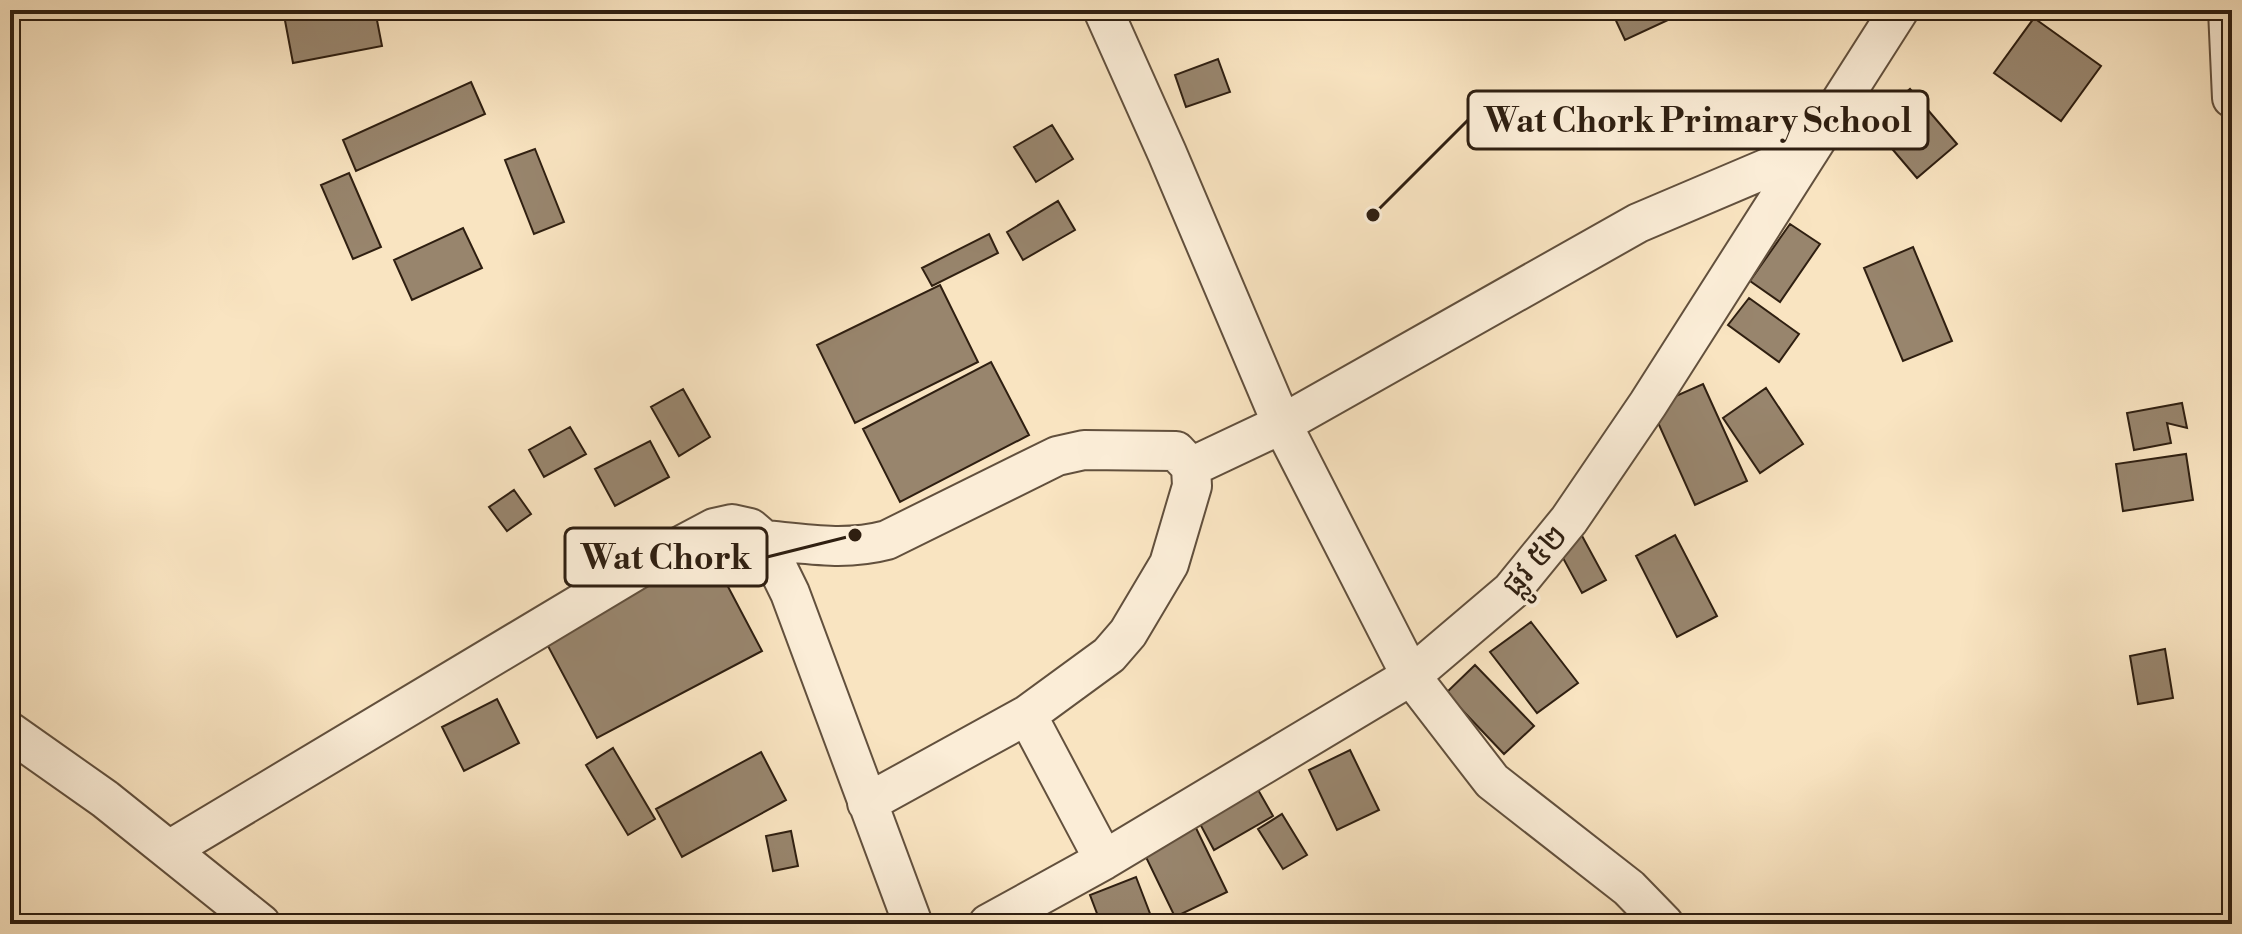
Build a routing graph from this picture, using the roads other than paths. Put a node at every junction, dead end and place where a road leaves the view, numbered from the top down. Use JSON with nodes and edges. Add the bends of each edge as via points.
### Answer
{"nodes":[{"id":1,"x":1103,"y":10,"type":"edge"},
{"id":2,"x":1899,"y":10,"type":"edge"},
{"id":3,"x":2228,"y":10,"type":"edge"},
{"id":4,"x":2232,"y":98,"type":"edge"},
{"id":5,"x":1810,"y":150,"type":"junction"},
{"id":6,"x":1282,"y":424,"type":"junction"},
{"id":7,"x":1191,"y":467,"type":"junction"},
{"id":8,"x":764,"y":540,"type":"junction"},
{"id":9,"x":1411,"y":676,"type":"junction"},
{"id":10,"x":1027,"y":715,"type":"junction"},
{"id":11,"x":10,"y":732,"type":"edge"},
{"id":12,"x":867,"y":803,"type":"junction"},
{"id":13,"x":169,"y":850,"type":"junction"},
{"id":14,"x":1104,"y":860,"type":"junction"},
{"id":15,"x":261,"y":924,"type":"edge"},
{"id":16,"x":913,"y":924,"type":"edge"},
{"id":17,"x":988,"y":924,"type":"edge"},
{"id":18,"x":1664,"y":924,"type":"edge"}],
"edges":[{"from":1,"to":6,"type":"street"},
{"from":2,"to":5,"type":"street","name":"ផ្លូវ ៥២"},
{"from":3,"to":4,"type":"street"},
{"from":5,"to":6,"type":"street","via":[[1638,223]]},
{"from":5,"to":9,"type":"street","name":"ផ្លូវ ៥២","via":[[1569,520],[1511,591]]},
{"from":6,"to":7,"type":"street"},
{"from":6,"to":9,"type":"street"},
{"from":7,"to":8,"type":"street","via":[[1176,451],[1084,450],[1057,456],[887,540],[839,547]]},
{"from":7,"to":10,"type":"street","via":[[1192,486],[1169,564],[1128,633],[1109,655]]},
{"from":8,"to":12,"type":"street","via":[[790,593]]},
{"from":8,"to":13,"type":"street","via":[[750,528],[714,528]]},
{"from":9,"to":14,"type":"street","name":"ផ្លូវ ៥២"},
{"from":9,"to":18,"type":"street","via":[[1492,781],[1629,888]]},
{"from":10,"to":12,"type":"street"},
{"from":10,"to":14,"type":"street"},
{"from":11,"to":13,"type":"street"},
{"from":12,"to":16,"type":"street"},
{"from":13,"to":15,"type":"street"},
{"from":14,"to":17,"type":"street","name":"ផ្លូវ ៥២"}]}
